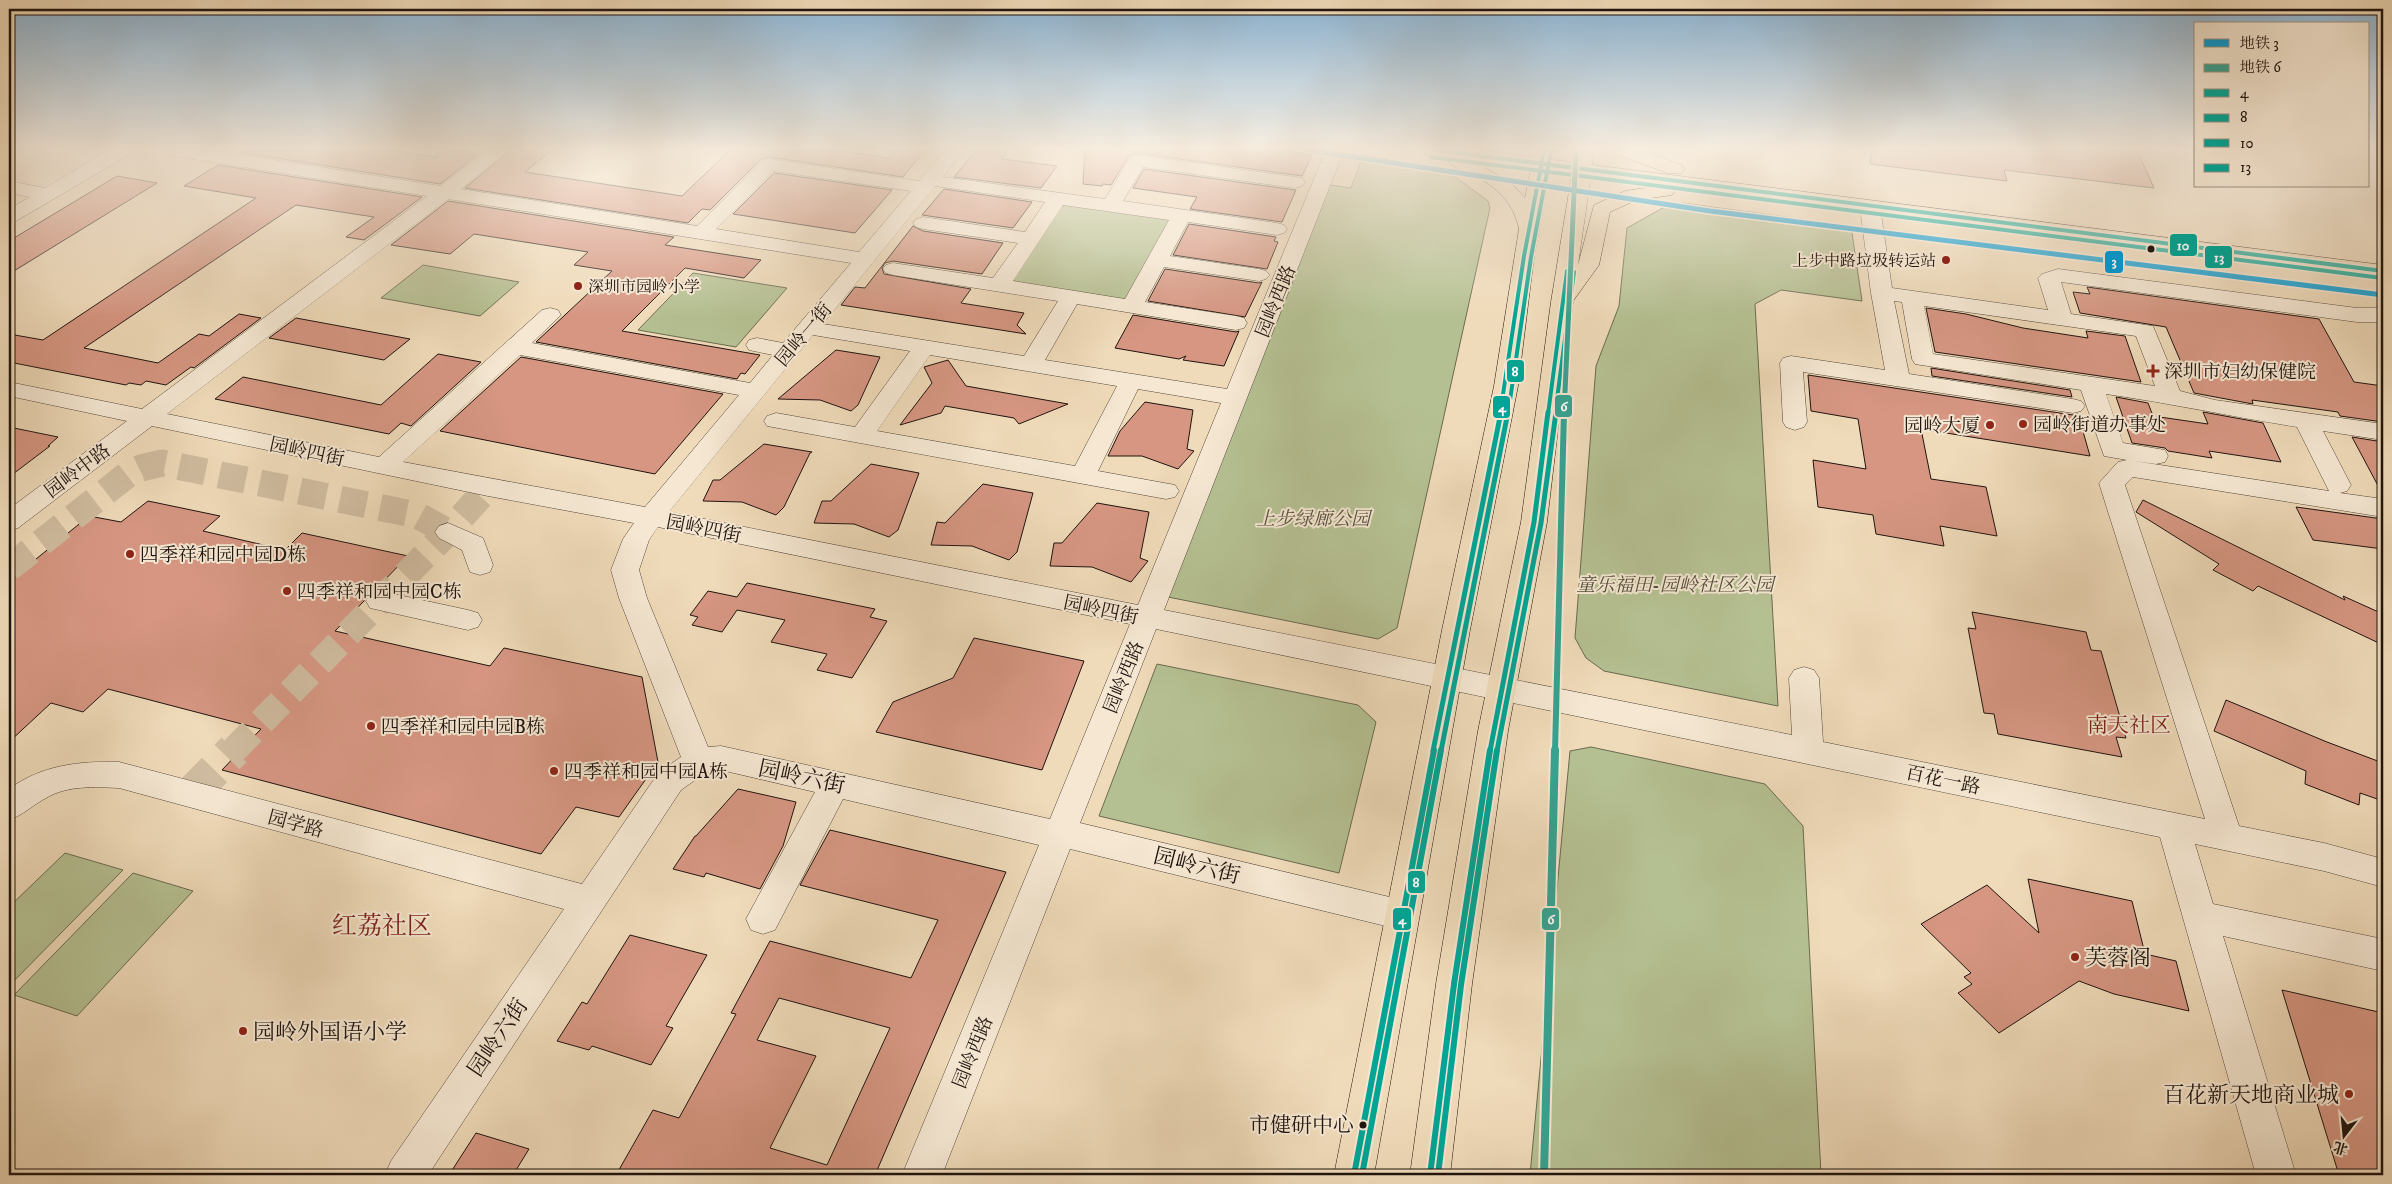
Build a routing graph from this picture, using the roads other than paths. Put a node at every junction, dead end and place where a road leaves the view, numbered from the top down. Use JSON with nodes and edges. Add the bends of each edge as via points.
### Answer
{"nodes":[{"id":1,"x":28,"y":205,"type":"edge"},
{"id":2,"x":427,"y":205,"type":"edge"},
{"id":3,"x":527,"y":205,"type":"edge"},
{"id":4,"x":728,"y":205,"type":"edge"},
{"id":5,"x":915,"y":205,"type":"edge"},
{"id":6,"x":1053,"y":205,"type":"edge"},
{"id":7,"x":1105,"y":205,"type":"edge"},
{"id":8,"x":1313,"y":205,"type":"edge"},
{"id":9,"x":1520,"y":205,"type":"edge"},
{"id":10,"x":1532,"y":205,"type":"edge"},
{"id":11,"x":1577,"y":205,"type":"edge"},
{"id":12,"x":1607,"y":205,"type":"edge"},
{"id":13,"x":1856,"y":205,"type":"edge"},
{"id":14,"x":1952,"y":205,"type":"edge"},
{"id":15,"x":1110,"y":206,"type":"joint"},
{"id":16,"x":1870,"y":207,"type":"junction"},
{"id":17,"x":9,"y":216,"type":"edge"},
{"id":18,"x":1181,"y":216,"type":"junction"},
{"id":19,"x":922,"y":223,"type":"dead end"},
{"id":20,"x":1277,"y":229,"type":"dead end"},
{"id":21,"x":1529,"y":229,"type":"junction"},
{"id":22,"x":700,"y":233,"type":"junction"},
{"id":23,"x":1031,"y":239,"type":"junction"},
{"id":24,"x":855,"y":257,"type":"dead end"},
{"id":25,"x":2383,"y":259,"type":"edge"},
{"id":26,"x":1157,"y":260,"type":"junction"},
{"id":27,"x":893,"y":270,"type":"dead end"},
{"id":28,"x":2383,"y":271,"type":"edge"},
{"id":29,"x":1259,"y":275,"type":"dead end"},
{"id":30,"x":999,"y":286,"type":"junction"},
{"id":31,"x":1070,"y":297,"type":"junction"},
{"id":32,"x":1912,"y":297,"type":"junction"},
{"id":33,"x":1884,"y":299,"type":"junction"},
{"id":34,"x":1562,"y":302,"type":"junction"},
{"id":35,"x":1132,"y":306,"type":"junction"},
{"id":36,"x":550,"y":315,"type":"dead end"},
{"id":37,"x":2383,"y":315,"type":"edge"},
{"id":38,"x":2062,"y":319,"type":"junction"},
{"id":39,"x":1236,"y":323,"type":"dead end"},
{"id":40,"x":809,"y":328,"type":"junction"},
{"id":41,"x":757,"y":345,"type":"dead end"},
{"id":42,"x":514,"y":347,"type":"junction"},
{"id":43,"x":924,"y":347,"type":"junction"},
{"id":44,"x":790,"y":350,"type":"junction"},
{"id":45,"x":1031,"y":364,"type":"junction"},
{"id":46,"x":1898,"y":379,"type":"junction"},
{"id":47,"x":1131,"y":380,"type":"junction"},
{"id":48,"x":2091,"y":384,"type":"junction"},
{"id":49,"x":9,"y":389,"type":"edge"},
{"id":50,"x":756,"y":391,"type":"junction"},
{"id":51,"x":2170,"y":396,"type":"junction"},
{"id":52,"x":1236,"y":398,"type":"junction"},
{"id":53,"x":2073,"y":406,"type":"dead end"},
{"id":54,"x":145,"y":418,"type":"junction"},
{"id":55,"x":2306,"y":420,"type":"junction"},
{"id":56,"x":776,"y":421,"type":"dead end"},
{"id":57,"x":1795,"y":422,"type":"dead end"},
{"id":58,"x":2383,"y":432,"type":"edge"},
{"id":59,"x":861,"y":436,"type":"junction"},
{"id":60,"x":384,"y":466,"type":"junction"},
{"id":61,"x":1083,"y":476,"type":"junction"},
{"id":62,"x":2338,"y":485,"type":"junction"},
{"id":63,"x":1166,"y":491,"type":"dead end"},
{"id":64,"x":2383,"y":492,"type":"edge"},
{"id":65,"x":2383,"y":508,"type":"edge"},
{"id":66,"x":651,"y":517,"type":"junction"},
{"id":67,"x":9,"y":522,"type":"edge"},
{"id":68,"x":448,"y":532,"type":"tunnel mouth"},
{"id":69,"x":480,"y":565,"type":"dead end"},
{"id":70,"x":380,"y":601,"type":"dead end"},
{"id":71,"x":1147,"y":618,"type":"junction"},
{"id":72,"x":468,"y":620,"type":"dead end"},
{"id":73,"x":1447,"y":677,"type":"junction"},
{"id":74,"x":1804,"y":678,"type":"dead end"},
{"id":75,"x":1502,"y":688,"type":"junction"},
{"id":76,"x":1808,"y":751,"type":"junction"},
{"id":77,"x":698,"y":761,"type":"junction"},
{"id":78,"x":836,"y":783,"type":"junction"},
{"id":79,"x":9,"y":807,"type":"edge"},
{"id":80,"x":2173,"y":826,"type":"junction"},
{"id":81,"x":1061,"y":834,"type":"junction"},
{"id":82,"x":2228,"y":837,"type":"junction"},
{"id":83,"x":2383,"y":873,"type":"edge"},
{"id":84,"x":588,"y":901,"type":"junction"},
{"id":85,"x":1402,"y":914,"type":"junction"},
{"id":86,"x":2199,"y":916,"type":"junction"},
{"id":87,"x":763,"y":919,"type":"dead end"},
{"id":88,"x":2383,"y":955,"type":"edge"},
{"id":89,"x":405,"y":1175,"type":"edge"},
{"id":90,"x":922,"y":1175,"type":"edge"},
{"id":91,"x":1354,"y":1175,"type":"edge"},
{"id":92,"x":1430,"y":1175,"type":"edge"},
{"id":93,"x":2276,"y":1175,"type":"edge"}],
"edges":[{"from":1,"to":17,"type":"street"},
{"from":2,"to":54,"type":"street","name":"园岭中路"},
{"from":3,"to":22,"type":"street"},
{"from":4,"to":22,"type":"street"},
{"from":5,"to":40,"type":"street","name":"园岭一街"},
{"from":6,"to":23,"type":"street"},
{"from":7,"to":15,"type":"street"},
{"from":8,"to":52,"type":"street","name":"园岭西路"},
{"from":9,"to":21,"type":"main road"},
{"from":10,"to":21,"type":"main road"},
{"from":11,"to":34,"type":"main road"},
{"from":12,"to":34,"type":"main road","via":[[1601,209],[1589,265]]},
{"from":13,"to":16,"type":"main road"},
{"from":14,"to":25,"type":"main road"},
{"from":15,"to":18,"type":"street"},
{"from":16,"to":28,"type":"main road"},
{"from":16,"to":33,"type":"street"},
{"from":18,"to":20,"type":"street"},
{"from":18,"to":26,"type":"street"},
{"from":19,"to":23,"type":"street"},
{"from":21,"to":73,"type":"main road","via":[[1506,386]]},
{"from":22,"to":24,"type":"street"},
{"from":23,"to":30,"type":"street"},
{"from":26,"to":29,"type":"street"},
{"from":26,"to":35,"type":"street"},
{"from":27,"to":30,"type":"street"},
{"from":30,"to":31,"type":"street"},
{"from":31,"to":35,"type":"street"},
{"from":31,"to":45,"type":"street"},
{"from":32,"to":33,"type":"street"},
{"from":32,"to":38,"type":"street"},
{"from":32,"to":48,"type":"street","via":[[1923,359]]},
{"from":33,"to":46,"type":"street"},
{"from":34,"to":75,"type":"main road","via":[[1534,522]]},
{"from":35,"to":39,"type":"street"},
{"from":36,"to":42,"type":"street"},
{"from":37,"to":38,"type":"street","via":[[2357,315],[2058,275],[2049,278]]},
{"from":38,"to":51,"type":"street","via":[[2144,331]]},
{"from":40,"to":43,"type":"street"},
{"from":40,"to":44,"type":"street","name":"园岭一街"},
{"from":41,"to":44,"type":"street"},
{"from":42,"to":50,"type":"street"},
{"from":42,"to":60,"type":"street"},
{"from":43,"to":45,"type":"street"},
{"from":43,"to":59,"type":"street"},
{"from":44,"to":50,"type":"street","name":"园岭一街"},
{"from":45,"to":47,"type":"street"},
{"from":46,"to":53,"type":"street"},
{"from":46,"to":57,"type":"street","via":[[1791,363]]},
{"from":47,"to":52,"type":"street"},
{"from":47,"to":61,"type":"street"},
{"from":48,"to":51,"type":"street"},
{"from":48,"to":62,"type":"street","via":[[2113,450]]},
{"from":49,"to":54,"type":"street","name":"园岭四街"},
{"from":50,"to":66,"type":"street","name":"园岭一街"},
{"from":51,"to":55,"type":"street","via":[[2215,407]]},
{"from":52,"to":71,"type":"street","name":"园岭西路"},
{"from":54,"to":60,"type":"street","name":"园岭四街"},
{"from":54,"to":67,"type":"street","name":"园岭中路"},
{"from":55,"to":58,"type":"street"},
{"from":55,"to":62,"type":"street"},
{"from":56,"to":59,"type":"street"},
{"from":59,"to":61,"type":"street"},
{"from":60,"to":66,"type":"street","name":"园岭四街"},
{"from":61,"to":63,"type":"street"},
{"from":62,"to":64,"type":"street"},
{"from":65,"to":82,"type":"street","via":[[2127,468],[2112,483]]},
{"from":66,"to":71,"type":"street","name":"园岭四街"},
{"from":66,"to":77,"type":"street","name":"园岭一街","via":[[636,539],[625,570],[633,598]]},
{"from":68,"to":69,"type":"street","via":[[474,545]]},
{"from":70,"to":72,"type":"street"},
{"from":71,"to":73,"type":"street","name":"园岭四街"},
{"from":71,"to":81,"type":"street","name":"园岭西路"},
{"from":73,"to":75,"type":"street","name":"百花一路"},
{"from":73,"to":85,"type":"main road"},
{"from":74,"to":76,"type":"street"},
{"from":75,"to":76,"type":"street","name":"百花一路"},
{"from":75,"to":92,"type":"main road","via":[[1454,984]]},
{"from":76,"to":80,"type":"street","name":"百花一路"},
{"from":77,"to":78,"type":"street","name":"园岭六街","via":[[721,758]]},
{"from":77,"to":84,"type":"street","name":"园岭六街","via":[[670,781]]},
{"from":78,"to":81,"type":"street","name":"园岭六街"},
{"from":78,"to":87,"type":"street"},
{"from":79,"to":84,"type":"street","name":"园学路","via":[[27,792],[53,780],[84,773],[119,775]]},
{"from":80,"to":82,"type":"street","name":"百花一路"},
{"from":80,"to":86,"type":"street"},
{"from":81,"to":85,"type":"street","name":"园岭六街"},
{"from":81,"to":90,"type":"street","name":"园岭西路"},
{"from":82,"to":83,"type":"street","name":"百花一路"},
{"from":84,"to":89,"type":"street","name":"园岭六街"},
{"from":85,"to":91,"type":"main road"},
{"from":86,"to":88,"type":"street"},
{"from":86,"to":93,"type":"street"}]}
